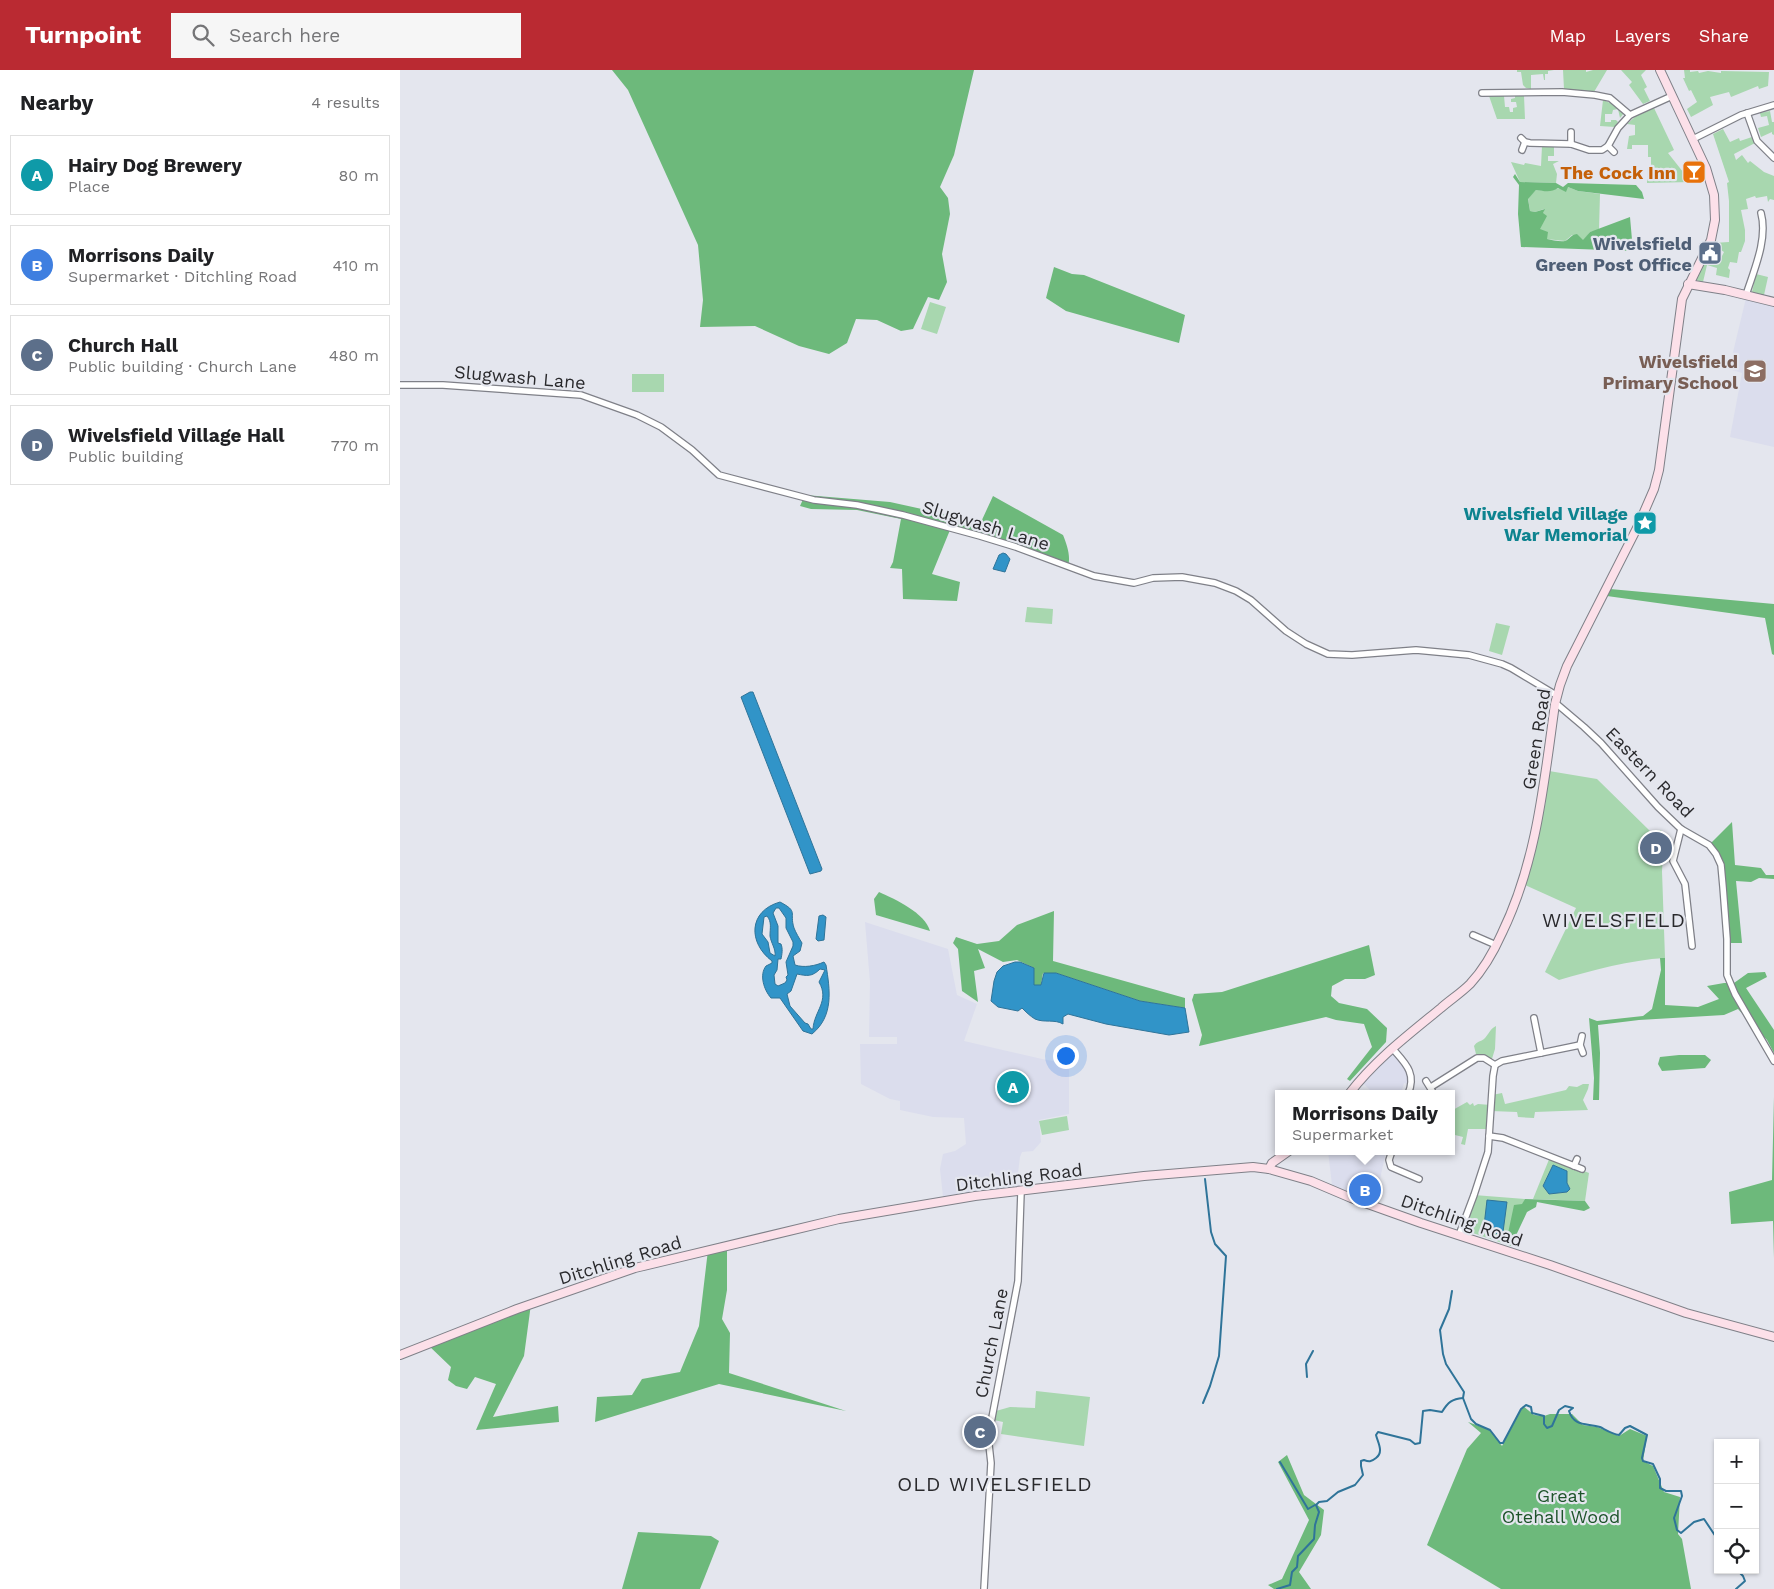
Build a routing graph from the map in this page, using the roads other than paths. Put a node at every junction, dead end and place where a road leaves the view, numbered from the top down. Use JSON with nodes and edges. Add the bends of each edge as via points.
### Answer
{"nodes":[{"id":1,"x":1662,"y":70,"type":"edge"},
{"id":2,"x":1482,"y":93,"type":"dead end"},
{"id":3,"x":1672,"y":96,"type":"junction"},
{"id":4,"x":1774,"y":104,"type":"edge"},
{"id":5,"x":1747,"y":113,"type":"junction"},
{"id":6,"x":1630,"y":115,"type":"junction"},
{"id":7,"x":1571,"y":132,"type":"dead end"},
{"id":8,"x":1693,"y":139,"type":"junction"},
{"id":9,"x":1571,"y":144,"type":"junction"},
{"id":10,"x":1608,"y":146,"type":"junction"},
{"id":11,"x":1522,"y":150,"type":"dead end"},
{"id":12,"x":1614,"y":152,"type":"dead end"},
{"id":13,"x":1774,"y":158,"type":"edge"},
{"id":14,"x":1761,"y":213,"type":"dead end"},
{"id":15,"x":1688,"y":284,"type":"junction"},
{"id":16,"x":1746,"y":295,"type":"junction"},
{"id":17,"x":1774,"y":302,"type":"edge"},
{"id":18,"x":400,"y":385,"type":"edge"},
{"id":19,"x":1556,"y":695,"type":"junction"},
{"id":20,"x":1555,"y":704,"type":"junction"},
{"id":21,"x":1681,"y":829,"type":"junction"},
{"id":22,"x":1473,"y":935,"type":"dead end"},
{"id":23,"x":1496,"y":945,"type":"junction"},
{"id":24,"x":1692,"y":946,"type":"dead end"},
{"id":25,"x":1534,"y":1018,"type":"dead end"},
{"id":26,"x":1582,"y":1036,"type":"dead end"},
{"id":27,"x":1580,"y":1045,"type":"junction"},
{"id":28,"x":1392,"y":1048,"type":"junction"},
{"id":29,"x":1541,"y":1053,"type":"junction"},
{"id":30,"x":1582,"y":1053,"type":"dead end"},
{"id":31,"x":1774,"y":1061,"type":"edge"},
{"id":32,"x":1495,"y":1065,"type":"junction"},
{"id":33,"x":1426,"y":1080,"type":"dead end"},
{"id":34,"x":1431,"y":1088,"type":"joint"},
{"id":35,"x":1352,"y":1090,"type":"edge"},
{"id":36,"x":1410,"y":1090,"type":"edge"},
{"id":37,"x":1489,"y":1136,"type":"junction"},
{"id":38,"x":1283,"y":1155,"type":"edge"},
{"id":39,"x":1391,"y":1155,"type":"edge"},
{"id":40,"x":1577,"y":1159,"type":"dead end"},
{"id":41,"x":1574,"y":1166,"type":"junction"},
{"id":42,"x":1268,"y":1169,"type":"junction"},
{"id":43,"x":1582,"y":1169,"type":"dead end"},
{"id":44,"x":1419,"y":1179,"type":"dead end"},
{"id":45,"x":1021,"y":1192,"type":"junction"},
{"id":46,"x":1458,"y":1235,"type":"junction"},
{"id":47,"x":1774,"y":1337,"type":"edge"},
{"id":48,"x":400,"y":1355,"type":"edge"},
{"id":49,"x":984,"y":1589,"type":"edge"}],
"edges":[{"from":1,"to":3,"type":"main road","name":"Green Road"},
{"from":2,"to":6,"type":"street","via":[[1595,95],[1610,98]]},
{"from":3,"to":6,"type":"street"},
{"from":3,"to":8,"type":"main road","name":"Green Road"},
{"from":4,"to":5,"type":"street"},
{"from":5,"to":8,"type":"street"},
{"from":5,"to":13,"type":"street","via":[[1757,141]]},
{"from":6,"to":10,"type":"street"},
{"from":7,"to":9,"type":"street"},
{"from":8,"to":15,"type":"main road","name":"Green Road","via":[[1711,183],[1715,220],[1711,240]]},
{"from":9,"to":10,"type":"street","via":[[1593,150]]},
{"from":9,"to":11,"type":"street","via":[[1523,140]]},
{"from":10,"to":12,"type":"street"},
{"from":14,"to":16,"type":"street","via":[[1763,240]]},
{"from":15,"to":16,"type":"main road"},
{"from":15,"to":19,"type":"main road","name":"Green Road","via":[[1680,308],[1654,489]]},
{"from":16,"to":17,"type":"main road"},
{"from":18,"to":19,"type":"street","name":"Slugwash Lane","via":[[581,395],[661,427],[719,475],[814,500],[903,515],[1016,547],[1094,576],[1134,583],[1153,578],[1182,577],[1214,583],[1236,591],[1286,631],[1328,654],[1416,650],[1469,655],[1511,668]]},
{"from":19,"to":20,"type":"main road","name":"Green Road"},
{"from":20,"to":21,"type":"street","name":"Eastern Road","via":[[1584,727]]},
{"from":20,"to":23,"type":"main road","name":"Green Road","via":[[1534,843],[1510,917]]},
{"from":21,"to":24,"type":"street","via":[[1673,861],[1685,884]]},
{"from":21,"to":31,"type":"street","name":"Eastern Road","via":[[1709,845],[1721,864],[1727,975]]},
{"from":22,"to":23,"type":"street"},
{"from":23,"to":28,"type":"main road","name":"Green Road","via":[[1469,985]]},
{"from":25,"to":29,"type":"street"},
{"from":26,"to":27,"type":"street"},
{"from":27,"to":29,"type":"street"},
{"from":27,"to":30,"type":"street"},
{"from":28,"to":35,"type":"main road","name":"Green Road"},
{"from":28,"to":36,"type":"street","via":[[1411,1073]]},
{"from":29,"to":32,"type":"street"},
{"from":32,"to":34,"type":"street","via":[[1484,1058],[1477,1058]]},
{"from":32,"to":37,"type":"street"},
{"from":33,"to":34,"type":"street"},
{"from":37,"to":41,"type":"street","via":[[1503,1138]]},
{"from":37,"to":46,"type":"street","via":[[1488,1152]]},
{"from":38,"to":42,"type":"main road"},
{"from":39,"to":44,"type":"street","via":[[1391,1167]]},
{"from":40,"to":41,"type":"street"},
{"from":41,"to":43,"type":"street"},
{"from":42,"to":45,"type":"main road","name":"Ditchling Road","via":[[1253,1167],[1169,1174]]},
{"from":42,"to":46,"type":"main road","name":"Ditchling Road","via":[[1311,1181]]},
{"from":45,"to":48,"type":"main road","name":"Ditchling Road","via":[[975,1196],[839,1219],[635,1268],[517,1309]]},
{"from":45,"to":49,"type":"street","name":"Church Lane","via":[[1018,1282],[990,1428]]},
{"from":46,"to":47,"type":"main road","name":"Ditchling Road","via":[[1686,1313]]}]}
